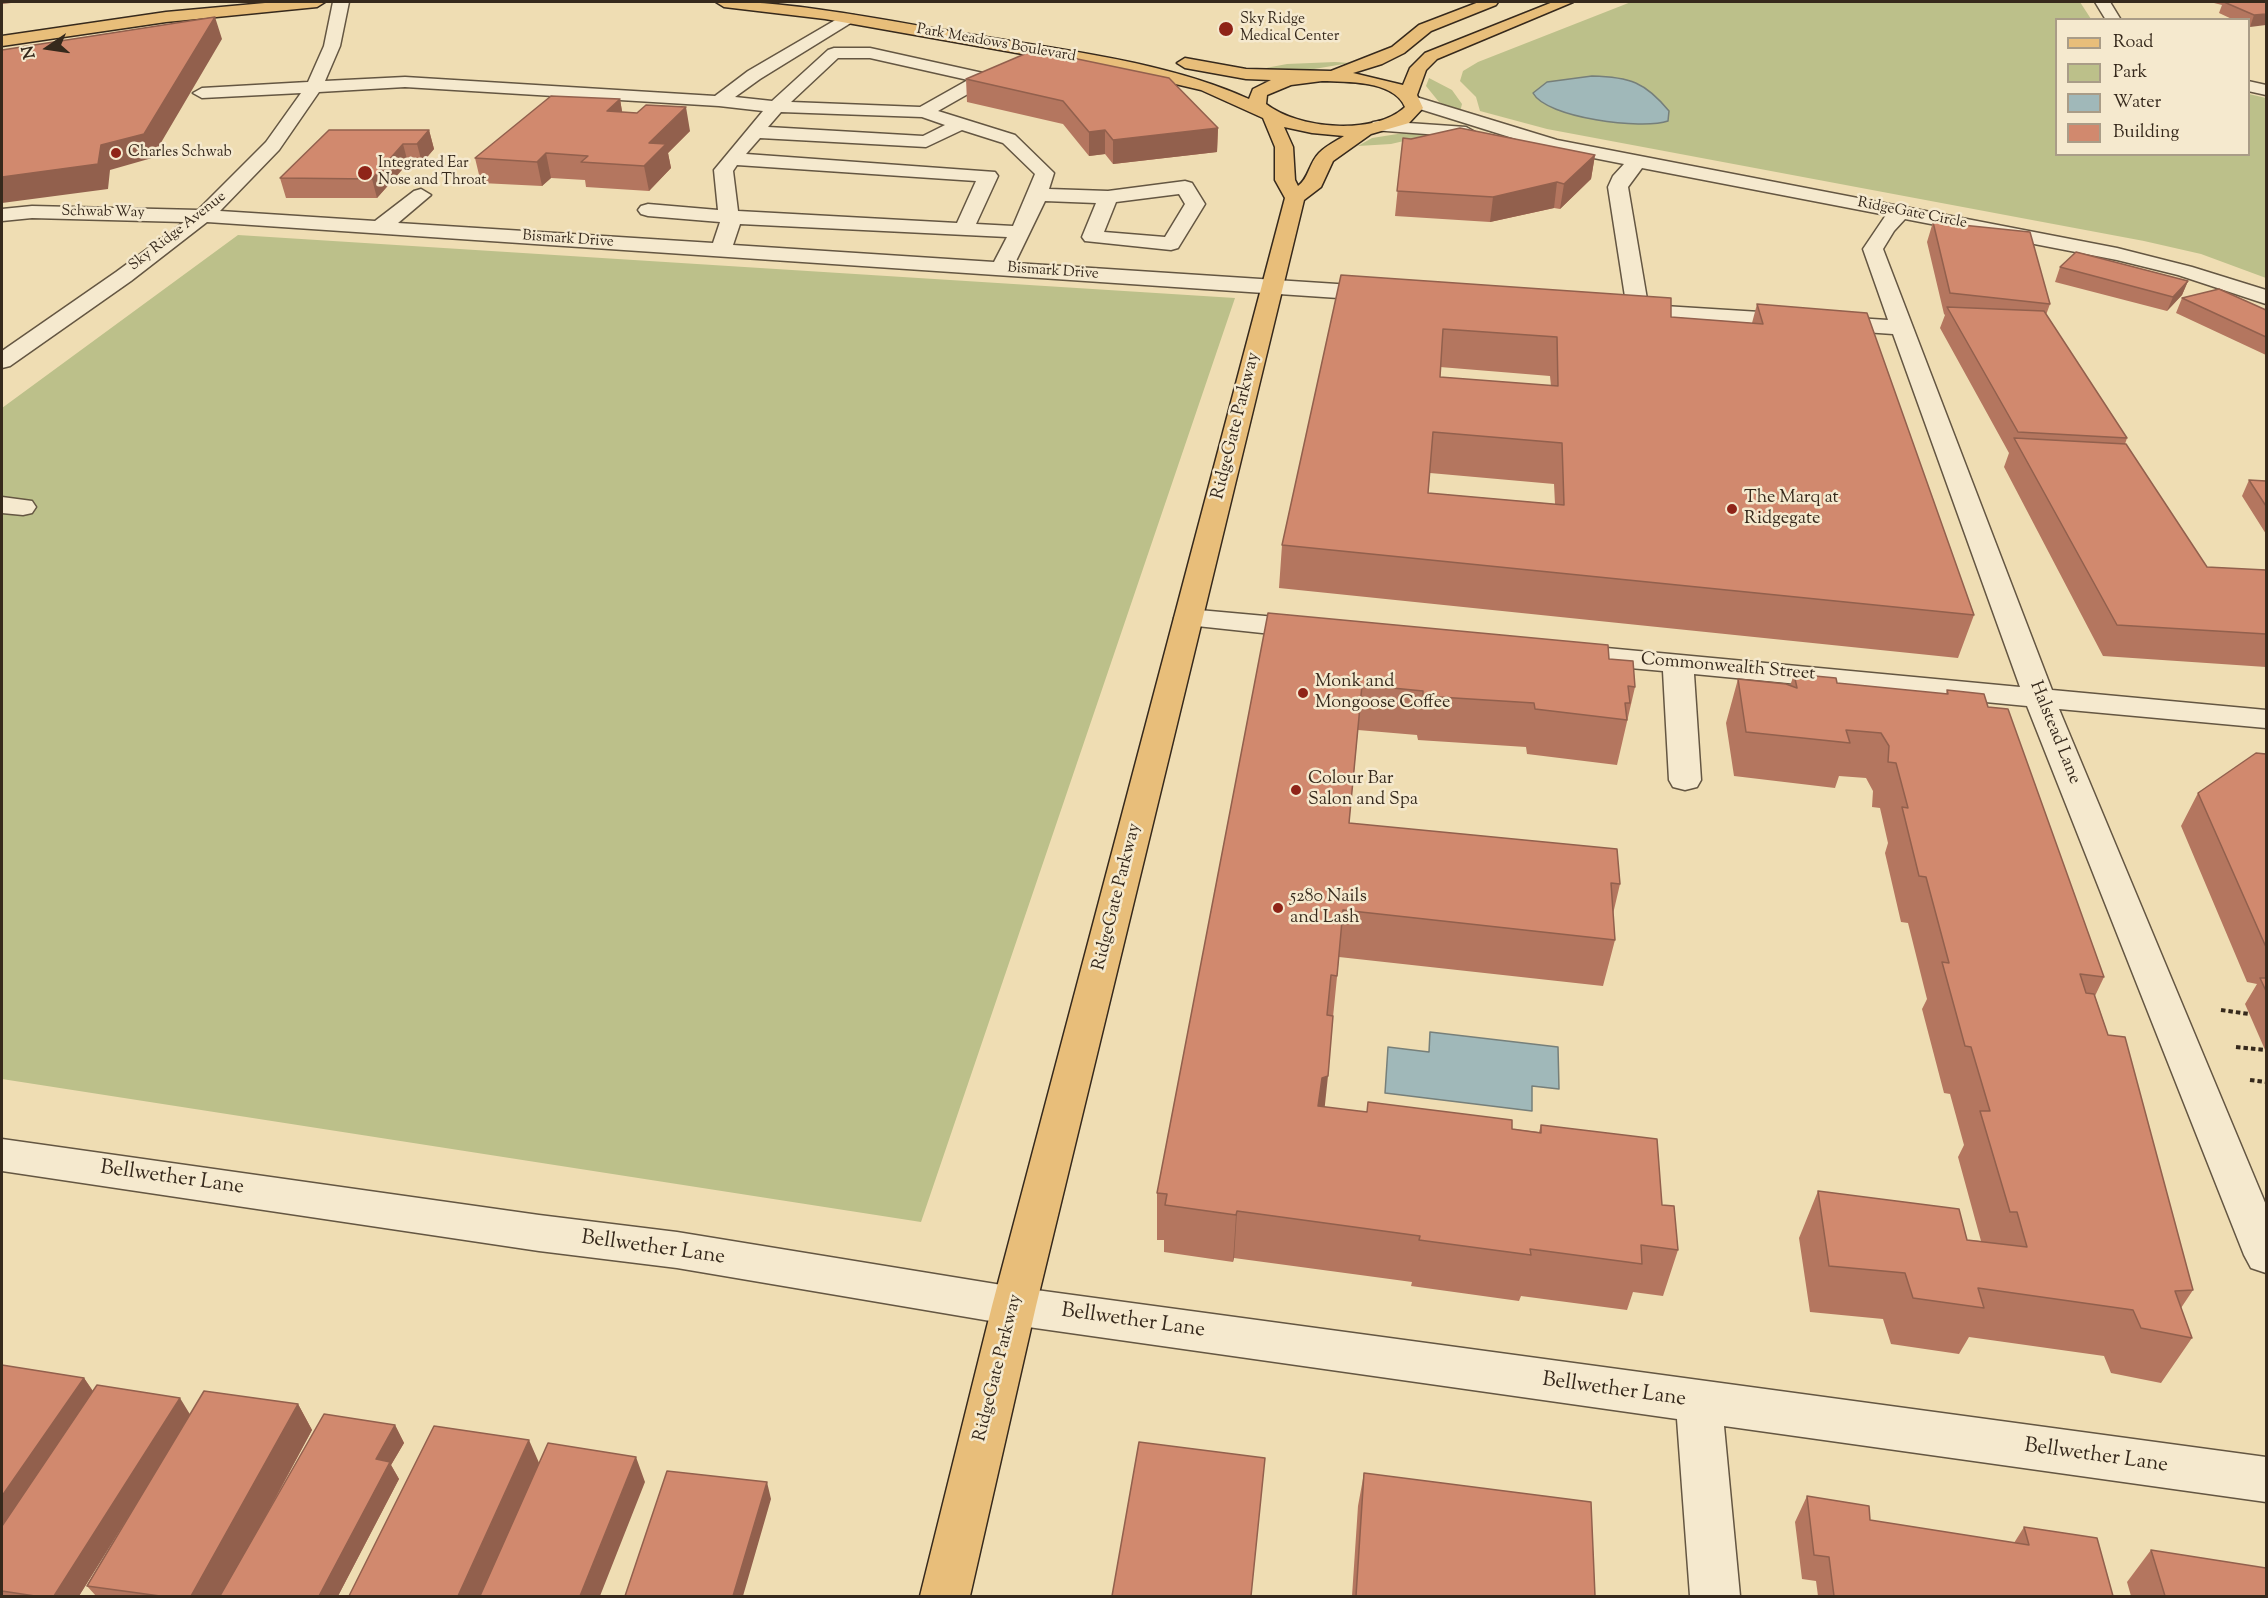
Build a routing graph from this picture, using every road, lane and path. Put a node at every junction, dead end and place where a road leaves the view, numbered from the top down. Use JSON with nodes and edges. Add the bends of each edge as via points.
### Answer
{"nodes":[{"id":1,"x":179,"y":2,"type":"edge"},
{"id":2,"x":316,"y":2,"type":"edge"},
{"id":3,"x":341,"y":2,"type":"edge"},
{"id":4,"x":724,"y":2,"type":"edge"},
{"id":5,"x":1491,"y":2,"type":"edge"},
{"id":6,"x":1565,"y":2,"type":"edge"},
{"id":7,"x":2103,"y":2,"type":"edge"},
{"id":8,"x":849,"y":18,"type":"junction"},
{"id":9,"x":2113,"y":18,"type":"edge"},
{"id":10,"x":2,"y":27,"type":"edge"},
{"id":11,"x":2,"y":41,"type":"edge"},
{"id":12,"x":1082,"y":43,"type":"dead end"},
{"id":13,"x":1314,"y":77,"type":"junction"},
{"id":14,"x":2250,"y":86,"type":"edge"},
{"id":15,"x":314,"y":87,"type":"junction"},
{"id":16,"x":2266,"y":90,"type":"edge"},
{"id":17,"x":202,"y":93,"type":"dead end"},
{"id":18,"x":1411,"y":98,"type":"junction"},
{"id":19,"x":719,"y":101,"type":"junction"},
{"id":20,"x":776,"y":107,"type":"junction"},
{"id":21,"x":923,"y":112,"type":"junction"},
{"id":22,"x":1267,"y":114,"type":"junction"},
{"id":23,"x":959,"y":124,"type":"junction"},
{"id":24,"x":1373,"y":127,"type":"junction"},
{"id":25,"x":755,"y":132,"type":"junction"},
{"id":26,"x":1554,"y":145,"type":"junction"},
{"id":27,"x":732,"y":159,"type":"junction"},
{"id":28,"x":1638,"y":162,"type":"junction"},
{"id":29,"x":421,"y":195,"type":"dead end"},
{"id":30,"x":1038,"y":195,"type":"junction"},
{"id":31,"x":1108,"y":197,"type":"junction"},
{"id":32,"x":1295,"y":198,"type":"junction"},
{"id":33,"x":648,"y":210,"type":"dead end"},
{"id":34,"x":1901,"y":211,"type":"junction"},
{"id":35,"x":2,"y":215,"type":"edge"},
{"id":36,"x":204,"y":216,"type":"junction"},
{"id":37,"x":729,"y":218,"type":"junction"},
{"id":38,"x":380,"y":227,"type":"junction"},
{"id":39,"x":964,"y":229,"type":"junction"},
{"id":40,"x":1020,"y":232,"type":"junction"},
{"id":41,"x":721,"y":250,"type":"junction"},
{"id":42,"x":1002,"y":268,"type":"junction"},
{"id":43,"x":1272,"y":286,"type":"junction"},
{"id":44,"x":1401,"y":295,"type":"edge"},
{"id":45,"x":2266,"y":297,"type":"edge"},
{"id":46,"x":1602,"y":308,"type":"edge"},
{"id":47,"x":1638,"y":310,"type":"junction"},
{"id":48,"x":1902,"y":328,"type":"junction"},
{"id":49,"x":2,"y":361,"type":"edge"},
{"id":50,"x":1188,"y":618,"type":"junction"},
{"id":51,"x":1333,"y":632,"type":"edge"},
{"id":52,"x":1535,"y":650,"type":"edge"},
{"id":53,"x":1678,"y":664,"type":"junction"},
{"id":54,"x":2039,"y":697,"type":"junction"},
{"id":55,"x":2266,"y":719,"type":"edge"},
{"id":56,"x":1685,"y":780,"type":"dead end"},
{"id":57,"x":2221,"y":1010,"type":"dead end"},
{"id":58,"x":2249,"y":1014,"type":"dead end"},
{"id":59,"x":2236,"y":1047,"type":"dead end"},
{"id":60,"x":2266,"y":1050,"type":"edge"},
{"id":61,"x":2250,"y":1080,"type":"dead end"},
{"id":62,"x":2266,"y":1082,"type":"edge"},
{"id":63,"x":2,"y":1155,"type":"edge"},
{"id":64,"x":2266,"y":1255,"type":"edge"},
{"id":65,"x":1014,"y":1306,"type":"junction"},
{"id":66,"x":1700,"y":1403,"type":"junction"},
{"id":67,"x":2266,"y":1480,"type":"edge"},
{"id":68,"x":945,"y":1596,"type":"edge"},
{"id":69,"x":1715,"y":1596,"type":"edge"}],
"edges":[{"from":1,"to":10,"type":"main road"},
{"from":2,"to":11,"type":"main road","via":[[166,17]]},
{"from":3,"to":15,"type":"street","name":"Sky Ridge Avenue","via":[[332,47]]},
{"from":4,"to":8,"type":"main road","name":"Park Meadows Boulevard"},
{"from":5,"to":13,"type":"main road","via":[[1425,28],[1376,62]]},
{"from":6,"to":18,"type":"main road","via":[[1431,56],[1418,68]]},
{"from":7,"to":9,"type":"street"},
{"from":8,"to":19,"type":"street","via":[[754,75]]},
{"from":8,"to":22,"type":"main road","name":"Park Meadows Boulevard","via":[[1176,78],[1207,86]]},
{"from":12,"to":13,"type":"main road","name":"Park Meadows Boulevard","via":[[1246,74]]},
{"from":13,"to":18,"type":"main road","via":[[1373,81]]},
{"from":13,"to":22,"type":"main road","via":[[1277,83],[1259,93],[1256,99]]},
{"from":14,"to":16,"type":"street"},
{"from":15,"to":17,"type":"street"},
{"from":15,"to":19,"type":"street","via":[[405,82]]},
{"from":15,"to":36,"type":"street","name":"Sky Ridge Avenue","via":[[279,138],[241,182]]},
{"from":18,"to":24,"type":"main road","via":[[1410,114]]},
{"from":18,"to":26,"type":"street","name":"RidgeGate Circle"},
{"from":19,"to":20,"type":"street"},
{"from":20,"to":21,"type":"street"},
{"from":20,"to":21,"type":"street","via":[[834,53],[870,53],[983,78]]},
{"from":20,"to":25,"type":"street"},
{"from":21,"to":23,"type":"street"},
{"from":22,"to":24,"type":"main road","via":[[1319,129]]},
{"from":22,"to":32,"type":"main road","via":[[1284,147],[1285,180]]},
{"from":23,"to":25,"type":"street","via":[[926,142]]},
{"from":23,"to":30,"type":"street","via":[[1009,140],[1045,173]]},
{"from":24,"to":26,"type":"street","name":"RidgeGate Circle","via":[[1453,130]]},
{"from":24,"to":32,"type":"main road","via":[[1326,157],[1314,183]]},
{"from":25,"to":27,"type":"street"},
{"from":26,"to":28,"type":"street","name":"RidgeGate Circle"},
{"from":27,"to":37,"type":"street","via":[[723,170]]},
{"from":27,"to":39,"type":"street","via":[[988,176]]},
{"from":28,"to":34,"type":"street","name":"RidgeGate Circle"},
{"from":28,"to":47,"type":"street","via":[[1618,187]]},
{"from":29,"to":38,"type":"street"},
{"from":30,"to":31,"type":"street"},
{"from":30,"to":40,"type":"street"},
{"from":31,"to":31,"type":"street","via":[[1185,187],[1195,204],[1171,244],[1092,237]]},
{"from":32,"to":43,"type":"main road","name":"RidgeGate Parkway"},
{"from":33,"to":37,"type":"street"},
{"from":34,"to":45,"type":"street","name":"RidgeGate Circle","via":[[2117,254]]},
{"from":34,"to":48,"type":"street","name":"Halstead Lane","via":[[1873,249]]},
{"from":35,"to":36,"type":"street","name":"Schwab Way","via":[[32,212]]},
{"from":36,"to":38,"type":"street","name":"Bismark Drive"},
{"from":36,"to":49,"type":"street","name":"Sky Ridge Avenue"},
{"from":37,"to":39,"type":"street"},
{"from":37,"to":41,"type":"street"},
{"from":38,"to":41,"type":"street","name":"Bismark Drive"},
{"from":39,"to":40,"type":"street"},
{"from":40,"to":42,"type":"street"},
{"from":41,"to":42,"type":"street","name":"Bismark Drive"},
{"from":42,"to":43,"type":"street","name":"Bismark Drive"},
{"from":43,"to":44,"type":"street","name":"Bismark Drive"},
{"from":43,"to":50,"type":"main road","name":"RidgeGate Parkway"},
{"from":46,"to":47,"type":"street"},
{"from":47,"to":48,"type":"street"},
{"from":48,"to":54,"type":"street","name":"Halstead Lane"},
{"from":50,"to":51,"type":"street"},
{"from":50,"to":65,"type":"main road","name":"RidgeGate Parkway"},
{"from":52,"to":53,"type":"street","name":"Commonwealth Street"},
{"from":53,"to":54,"type":"street","name":"Commonwealth Street"},
{"from":53,"to":56,"type":"street"},
{"from":54,"to":55,"type":"street","name":"Commonwealth Street"},
{"from":54,"to":64,"type":"street","name":"Halstead Lane"},
{"from":57,"to":58,"type":"path"},
{"from":59,"to":60,"type":"path"},
{"from":61,"to":62,"type":"path"},
{"from":63,"to":65,"type":"street","name":"Bellwether Lane","via":[[677,1251]]},
{"from":65,"to":66,"type":"street","name":"Bellwether Lane"},
{"from":65,"to":68,"type":"main road","name":"RidgeGate Parkway"},
{"from":66,"to":67,"type":"street","name":"Bellwether Lane"},
{"from":66,"to":69,"type":"street"}]}
